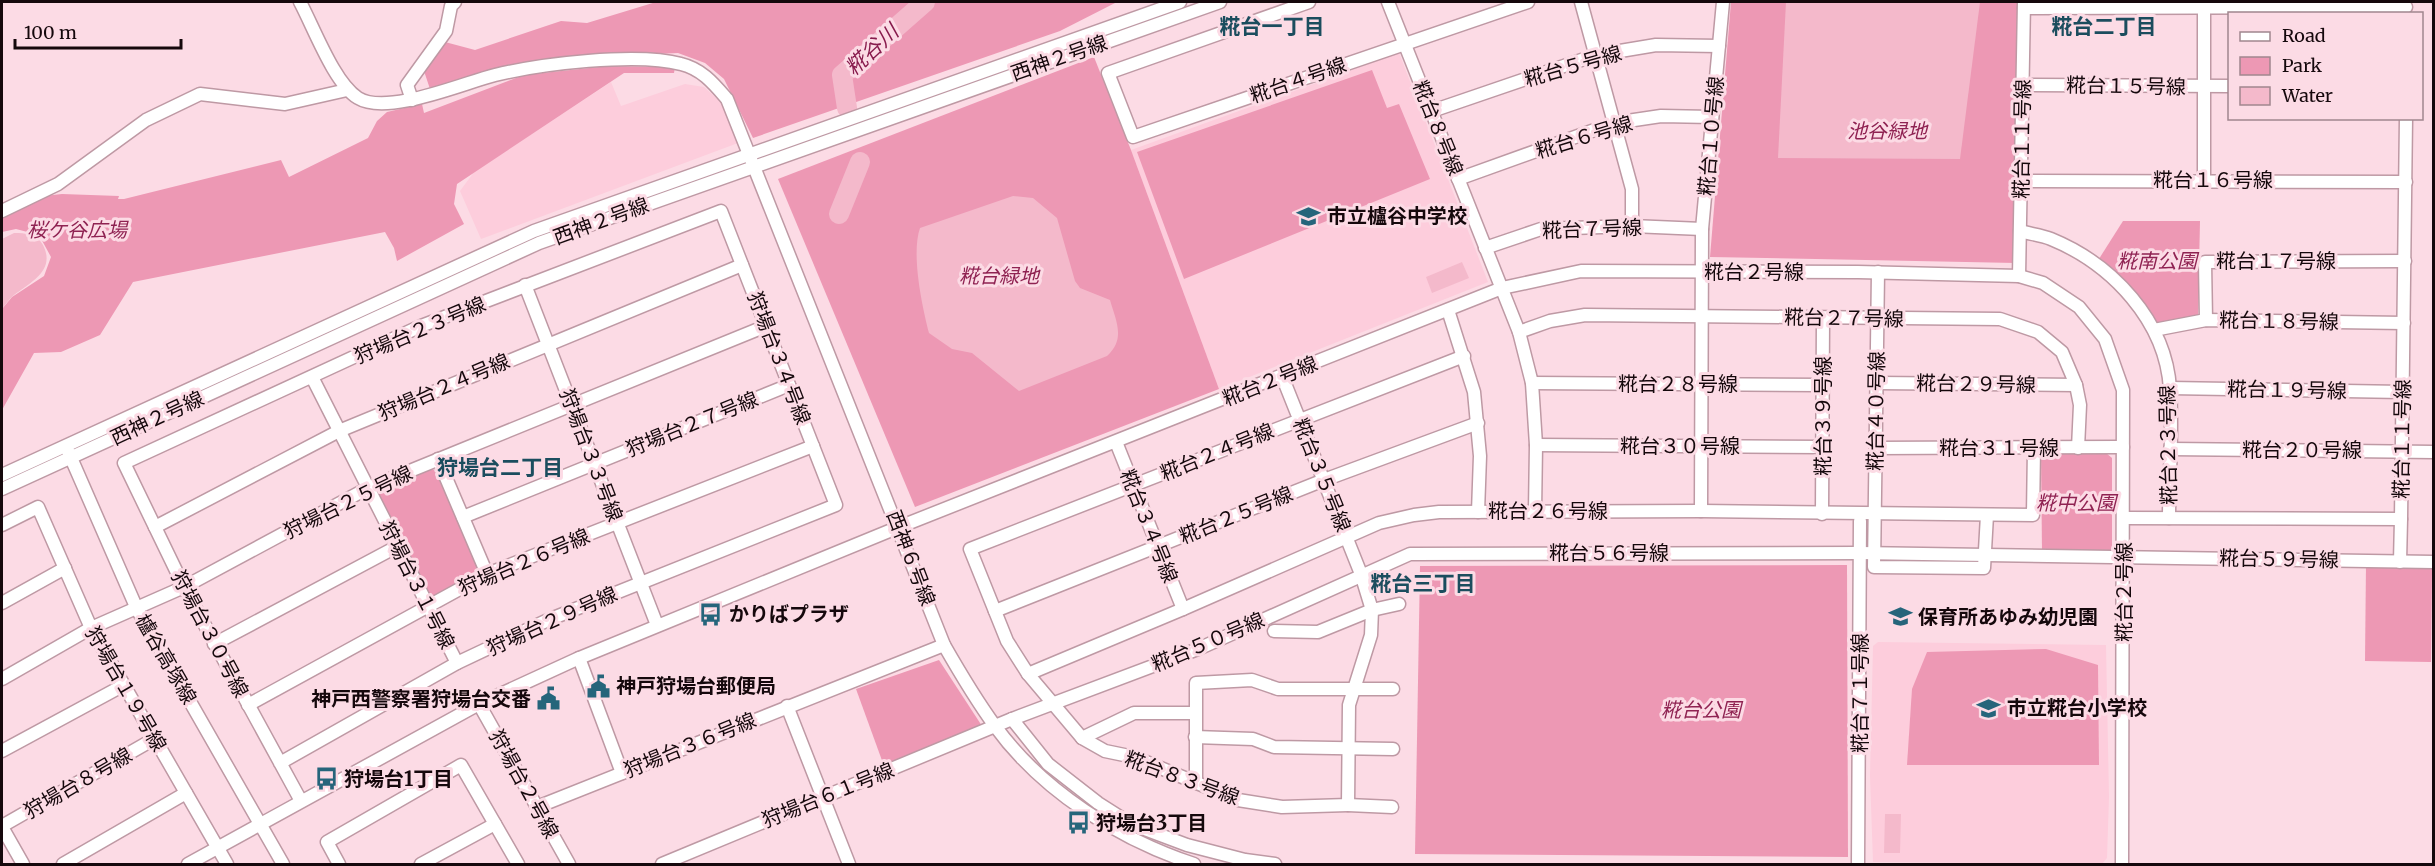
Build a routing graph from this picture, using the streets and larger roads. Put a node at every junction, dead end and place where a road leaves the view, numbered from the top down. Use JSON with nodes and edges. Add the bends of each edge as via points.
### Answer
{"nodes":[{"id":1,"x":300,"y":2,"type":"edge"},
{"id":2,"x":455,"y":2,"type":"edge"},
{"id":3,"x":1180,"y":2,"type":"edge"},
{"id":4,"x":1220,"y":2,"type":"edge"},
{"id":5,"x":1309,"y":2,"type":"edge"},
{"id":6,"x":1388,"y":2,"type":"edge"},
{"id":7,"x":1528,"y":2,"type":"edge"},
{"id":8,"x":1581,"y":2,"type":"edge"},
{"id":9,"x":1723,"y":2,"type":"edge"},
{"id":10,"x":2024,"y":5,"type":"edge"},
{"id":11,"x":2205,"y":5,"type":"edge"},
{"id":12,"x":2405,"y":7,"type":"edge"},
{"id":13,"x":1405,"y":42,"type":"junction"},
{"id":14,"x":1719,"y":46,"type":"junction"},
{"id":15,"x":1596,"y":55,"type":"junction"},
{"id":16,"x":2023,"y":85,"type":"junction"},
{"id":17,"x":2204,"y":86,"type":"junction"},
{"id":18,"x":2228,"y":86,"type":"edge"},
{"id":19,"x":347,"y":90,"type":"junction"},
{"id":20,"x":412,"y":100,"type":"junction"},
{"id":21,"x":1432,"y":111,"type":"junction"},
{"id":22,"x":1713,"y":117,"type":"junction"},
{"id":23,"x":2406,"y":120,"type":"edge"},
{"id":24,"x":1614,"y":123,"type":"junction"},
{"id":25,"x":750,"y":153,"type":"junction"},
{"id":26,"x":755,"y":166,"type":"junction"},
{"id":27,"x":1458,"y":179,"type":"junction"},
{"id":28,"x":2021,"y":180,"type":"junction"},
{"id":29,"x":2204,"y":180,"type":"junction"},
{"id":30,"x":2406,"y":182,"type":"junction"},
{"id":31,"x":2,"y":210,"type":"edge"},
{"id":32,"x":721,"y":211,"type":"joint"},
{"id":33,"x":1632,"y":226,"type":"junction"},
{"id":34,"x":1702,"y":229,"type":"junction"},
{"id":35,"x":2020,"y":231,"type":"junction"},
{"id":36,"x":1485,"y":248,"type":"junction"},
{"id":37,"x":2405,"y":261,"type":"junction"},
{"id":38,"x":742,"y":265,"type":"junction"},
{"id":39,"x":1701,"y":272,"type":"junction"},
{"id":40,"x":1878,"y":272,"type":"junction"},
{"id":41,"x":2019,"y":276,"type":"junction"},
{"id":42,"x":525,"y":285,"type":"junction"},
{"id":43,"x":1502,"y":288,"type":"junction"},
{"id":44,"x":1448,"y":310,"type":"junction"},
{"id":45,"x":1702,"y":316,"type":"junction"},
{"id":46,"x":1823,"y":318,"type":"junction"},
{"id":47,"x":1877,"y":319,"type":"junction"},
{"id":48,"x":2206,"y":320,"type":"junction"},
{"id":49,"x":2404,"y":323,"type":"junction"},
{"id":50,"x":766,"y":326,"type":"junction"},
{"id":51,"x":2154,"y":330,"type":"junction"},
{"id":52,"x":1519,"y":332,"type":"junction"},
{"id":53,"x":548,"y":344,"type":"junction"},
{"id":54,"x":1464,"y":356,"type":"junction"},
{"id":55,"x":1282,"y":376,"type":"junction"},
{"id":56,"x":312,"y":377,"type":"junction"},
{"id":57,"x":1532,"y":383,"type":"junction"},
{"id":58,"x":1876,"y":383,"type":"junction"},
{"id":59,"x":1701,"y":384,"type":"junction"},
{"id":60,"x":789,"y":385,"type":"junction"},
{"id":61,"x":1823,"y":385,"type":"junction"},
{"id":62,"x":2076,"y":385,"type":"junction"},
{"id":63,"x":2170,"y":388,"type":"junction"},
{"id":64,"x":2403,"y":392,"type":"junction"},
{"id":65,"x":571,"y":404,"type":"junction"},
{"id":66,"x":1299,"y":418,"type":"junction"},
{"id":67,"x":1478,"y":423,"type":"junction"},
{"id":68,"x":339,"y":431,"type":"junction"},
{"id":69,"x":1116,"y":442,"type":"junction"},
{"id":70,"x":66,"y":445,"type":"junction"},
{"id":71,"x":1536,"y":445,"type":"junction"},
{"id":72,"x":813,"y":446,"type":"junction"},
{"id":73,"x":1702,"y":446,"type":"junction"},
{"id":74,"x":1823,"y":447,"type":"junction"},
{"id":75,"x":2123,"y":447,"type":"junction"},
{"id":76,"x":1876,"y":448,"type":"junction"},
{"id":77,"x":2034,"y":448,"type":"junction"},
{"id":78,"x":2078,"y":448,"type":"junction"},
{"id":79,"x":2170,"y":449,"type":"junction"},
{"id":80,"x":2402,"y":451,"type":"junction"},
{"id":81,"x":2433,"y":452,"type":"edge"},
{"id":82,"x":71,"y":458,"type":"junction"},
{"id":83,"x":438,"y":459,"type":"junction"},
{"id":84,"x":124,"y":463,"type":"joint"},
{"id":85,"x":594,"y":463,"type":"junction"},
{"id":86,"x":2,"y":475,"type":"edge"},
{"id":87,"x":1324,"y":480,"type":"junction"},
{"id":88,"x":1133,"y":485,"type":"junction"},
{"id":89,"x":368,"y":488,"type":"junction"},
{"id":90,"x":2,"y":489,"type":"edge"},
{"id":91,"x":836,"y":506,"type":"joint"},
{"id":92,"x":1701,"y":511,"type":"junction"},
{"id":93,"x":1478,"y":512,"type":"junction"},
{"id":94,"x":1535,"y":512,"type":"junction"},
{"id":95,"x":1822,"y":514,"type":"junction"},
{"id":96,"x":1875,"y":514,"type":"junction"},
{"id":97,"x":1987,"y":515,"type":"junction"},
{"id":98,"x":463,"y":517,"type":"junction"},
{"id":99,"x":2124,"y":518,"type":"junction"},
{"id":100,"x":2169,"y":518,"type":"junction"},
{"id":101,"x":2401,"y":519,"type":"junction"},
{"id":102,"x":1860,"y":521,"type":"dead end"},
{"id":103,"x":617,"y":523,"type":"junction"},
{"id":104,"x":2,"y":525,"type":"edge"},
{"id":105,"x":155,"y":527,"type":"junction"},
{"id":106,"x":899,"y":527,"type":"junction"},
{"id":107,"x":1346,"y":537,"type":"junction"},
{"id":108,"x":398,"y":546,"type":"junction"},
{"id":109,"x":1158,"y":547,"type":"junction"},
{"id":110,"x":970,"y":549,"type":"joint"},
{"id":111,"x":1860,"y":554,"type":"junction"},
{"id":112,"x":1874,"y":554,"type":"junction"},
{"id":113,"x":1985,"y":555,"type":"junction"},
{"id":114,"x":2124,"y":556,"type":"junction"},
{"id":115,"x":2400,"y":562,"type":"junction"},
{"id":116,"x":2433,"y":562,"type":"edge"},
{"id":117,"x":65,"y":568,"type":"junction"},
{"id":118,"x":488,"y":574,"type":"junction"},
{"id":119,"x":1361,"y":574,"type":"junction"},
{"id":120,"x":640,"y":582,"type":"junction"},
{"id":121,"x":184,"y":588,"type":"junction"},
{"id":122,"x":2,"y":603,"type":"edge"},
{"id":123,"x":1399,"y":604,"type":"dead end"},
{"id":124,"x":428,"y":606,"type":"junction"},
{"id":125,"x":137,"y":609,"type":"junction"},
{"id":126,"x":1183,"y":609,"type":"junction"},
{"id":127,"x":1372,"y":610,"type":"junction"},
{"id":128,"x":995,"y":611,"type":"junction"},
{"id":129,"x":657,"y":625,"type":"junction"},
{"id":130,"x":91,"y":628,"type":"junction"},
{"id":131,"x":1274,"y":631,"type":"dead end"},
{"id":132,"x":214,"y":644,"type":"junction"},
{"id":133,"x":944,"y":645,"type":"junction"},
{"id":134,"x":579,"y":658,"type":"junction"},
{"id":135,"x":457,"y":663,"type":"junction"},
{"id":136,"x":1028,"y":674,"type":"junction"},
{"id":137,"x":2,"y":679,"type":"edge"},
{"id":138,"x":123,"y":686,"type":"junction"},
{"id":139,"x":1354,"y":689,"type":"junction"},
{"id":140,"x":1394,"y":689,"type":"dead end"},
{"id":141,"x":479,"y":704,"type":"junction"},
{"id":142,"x":1052,"y":704,"type":"junction"},
{"id":143,"x":248,"y":705,"type":"junction"},
{"id":144,"x":787,"y":706,"type":"junction"},
{"id":145,"x":1195,"y":712,"type":"junction"},
{"id":146,"x":1012,"y":719,"type":"junction"},
{"id":147,"x":996,"y":728,"type":"junction"},
{"id":148,"x":1195,"y":737,"type":"junction"},
{"id":149,"x":1082,"y":738,"type":"junction"},
{"id":150,"x":154,"y":739,"type":"junction"},
{"id":151,"x":1349,"y":748,"type":"junction"},
{"id":152,"x":1393,"y":749,"type":"dead end"},
{"id":153,"x":2,"y":751,"type":"edge"},
{"id":154,"x":280,"y":763,"type":"junction"},
{"id":155,"x":622,"y":773,"type":"junction"},
{"id":156,"x":1196,"y":783,"type":"junction"},
{"id":157,"x":186,"y":793,"type":"junction"},
{"id":158,"x":822,"y":797,"type":"junction"},
{"id":159,"x":301,"y":801,"type":"junction"},
{"id":160,"x":1348,"y":805,"type":"junction"},
{"id":161,"x":537,"y":807,"type":"junction"},
{"id":162,"x":1392,"y":807,"type":"dead end"},
{"id":163,"x":260,"y":824,"type":"junction"},
{"id":164,"x":495,"y":824,"type":"junction"},
{"id":165,"x":2,"y":826,"type":"edge"},
{"id":166,"x":217,"y":848,"type":"junction"},
{"id":167,"x":564,"y":863,"type":"edge"},
{"id":168,"x":23,"y":864,"type":"edge"},
{"id":169,"x":63,"y":864,"type":"edge"},
{"id":170,"x":188,"y":864,"type":"edge"},
{"id":171,"x":227,"y":864,"type":"edge"},
{"id":172,"x":283,"y":864,"type":"edge"},
{"id":173,"x":339,"y":864,"type":"edge"},
{"id":174,"x":421,"y":864,"type":"edge"},
{"id":175,"x":518,"y":864,"type":"edge"},
{"id":176,"x":662,"y":864,"type":"edge"},
{"id":177,"x":849,"y":864,"type":"edge"},
{"id":178,"x":1194,"y":864,"type":"edge"},
{"id":179,"x":1275,"y":864,"type":"edge"},
{"id":180,"x":1858,"y":864,"type":"edge"},
{"id":181,"x":2122,"y":864,"type":"edge"}],
"edges":[{"from":1,"to":19,"type":"street"},
{"from":2,"to":20,"type":"street","via":[[446,31],[407,85]]},
{"from":3,"to":25,"type":"street","name":"西神２号線"},
{"from":4,"to":26,"type":"street","name":"西神２号線"},
{"from":5,"to":13,"type":"street","name":"糀台４号線","via":[[1108,73],[1133,137]]},
{"from":6,"to":13,"type":"street","name":"糀台８号線"},
{"from":7,"to":13,"type":"street","name":"糀台４号線"},
{"from":8,"to":15,"type":"street"},
{"from":9,"to":14,"type":"street","name":"糀台１０号線"},
{"from":10,"to":11,"type":"street"},
{"from":10,"to":16,"type":"street","name":"糀台１１号線"},
{"from":11,"to":12,"type":"street"},
{"from":11,"to":17,"type":"street"},
{"from":13,"to":21,"type":"street","name":"糀台８号線"},
{"from":14,"to":15,"type":"street","name":"糀台５号線","via":[[1656,45]]},
{"from":14,"to":22,"type":"street","name":"糀台１０号線"},
{"from":15,"to":21,"type":"street","name":"糀台５号線"},
{"from":15,"to":24,"type":"street"},
{"from":16,"to":17,"type":"street","name":"糀台１５号線"},
{"from":16,"to":28,"type":"street","name":"糀台１１号線"},
{"from":17,"to":18,"type":"street","name":"糀台１５号線"},
{"from":17,"to":29,"type":"street"},
{"from":19,"to":20,"type":"street","name":"西神６号線","via":[[361,100],[379,104]]},
{"from":19,"to":31,"type":"street","via":[[285,104],[200,94],[146,120],[58,184]]},
{"from":20,"to":25,"type":"street","name":"西神６号線","via":[[496,75],[546,66],[637,58],[682,64],[708,77],[727,99]]},
{"from":21,"to":27,"type":"street","name":"糀台８号線"},
{"from":22,"to":24,"type":"street","name":"糀台６号線","via":[[1661,116]]},
{"from":22,"to":34,"type":"street","name":"糀台１０号線"},
{"from":23,"to":30,"type":"street","name":"糀台１１号線"},
{"from":24,"to":27,"type":"street","name":"糀台６号線"},
{"from":24,"to":33,"type":"street","via":[[1632,189]]},
{"from":25,"to":26,"type":"street","name":"西神６号線"},
{"from":25,"to":70,"type":"street","name":"西神２号線","via":[[534,231]]},
{"from":26,"to":82,"type":"street","name":"西神２号線","via":[[539,243]]},
{"from":26,"to":106,"type":"street","name":"西神６号線"},
{"from":27,"to":36,"type":"street","name":"糀台８号線"},
{"from":28,"to":29,"type":"street","name":"糀台１６号線"},
{"from":28,"to":35,"type":"street","name":"糀台１１号線"},
{"from":29,"to":30,"type":"street","name":"糀台１６号線"},
{"from":30,"to":37,"type":"street","name":"糀台１１号線"},
{"from":32,"to":38,"type":"street","name":"狩場台３４号線"},
{"from":32,"to":42,"type":"street","name":"狩場台２３号線"},
{"from":33,"to":34,"type":"street","name":"糀台７号線"},
{"from":33,"to":36,"type":"street","name":"糀台７号線","via":[[1541,229]]},
{"from":34,"to":39,"type":"street","name":"糀台１０号線"},
{"from":35,"to":41,"type":"street","name":"糀台１１号線"},
{"from":35,"to":51,"type":"street","name":"糀台２３号線","via":[[2050,238],[2088,258],[2122,285]]},
{"from":36,"to":43,"type":"street","name":"糀台８号線"},
{"from":37,"to":48,"type":"street","name":"糀台１７号線","via":[[2205,262]]},
{"from":37,"to":49,"type":"street","name":"糀台１１号線"},
{"from":38,"to":50,"type":"street","name":"狩場台３４号線"},
{"from":38,"to":53,"type":"street","name":"狩場台２４号線"},
{"from":39,"to":40,"type":"street","name":"糀台２号線"},
{"from":39,"to":43,"type":"street","name":"糀台２号線","via":[[1581,271]]},
{"from":39,"to":45,"type":"street","name":"糀台１０号線"},
{"from":40,"to":41,"type":"street","name":"糀台２号線"},
{"from":40,"to":47,"type":"street","name":"糀台４０号線"},
{"from":41,"to":75,"type":"street","name":"糀台２号線","via":[[2043,283],[2079,307],[2104,339],[2123,390]]},
{"from":42,"to":53,"type":"street","name":"狩場台３３号線"},
{"from":42,"to":56,"type":"street","name":"狩場台２３号線","via":[[421,326]]},
{"from":43,"to":44,"type":"street","name":"糀台２号線"},
{"from":43,"to":52,"type":"street","name":"糀台８号線"},
{"from":44,"to":54,"type":"street"},
{"from":44,"to":55,"type":"street","name":"糀台２号線"},
{"from":45,"to":46,"type":"street","name":"糀台２７号線"},
{"from":45,"to":52,"type":"street","name":"糀台２７号線","via":[[1585,315]]},
{"from":45,"to":59,"type":"street","name":"糀台１０号線"},
{"from":46,"to":47,"type":"street","name":"糀台２７号線"},
{"from":46,"to":61,"type":"street","name":"糀台３９号線"},
{"from":47,"to":58,"type":"street","name":"糀台４０号線"},
{"from":47,"to":62,"type":"street","name":"糀台２７号線","via":[[2000,319],[2037,332],[2062,352]]},
{"from":48,"to":49,"type":"street","name":"糀台１８号線"},
{"from":48,"to":51,"type":"street","name":"糀台１８号線"},
{"from":49,"to":64,"type":"street","name":"糀台１１号線"},
{"from":50,"to":60,"type":"street","name":"狩場台３４号線"},
{"from":50,"to":65,"type":"street","name":"狩場台２５号線"},
{"from":51,"to":63,"type":"street","name":"糀台２３号線"},
{"from":52,"to":57,"type":"street","name":"糀台８号線"},
{"from":53,"to":65,"type":"street","name":"狩場台３３号線"},
{"from":53,"to":68,"type":"street","name":"狩場台２４号線"},
{"from":54,"to":66,"type":"street","name":"糀台２４号線"},
{"from":54,"to":67,"type":"street"},
{"from":55,"to":66,"type":"street","name":"糀台３５号線"},
{"from":55,"to":69,"type":"street","name":"糀台２号線"},
{"from":56,"to":68,"type":"street","name":"狩場台３１号線"},
{"from":56,"to":84,"type":"street","name":"狩場台２３号線"},
{"from":57,"to":59,"type":"street","name":"糀台２８号線"},
{"from":57,"to":71,"type":"street","name":"糀台８号線"},
{"from":58,"to":62,"type":"street","name":"糀台２９号線"},
{"from":58,"to":76,"type":"street","name":"糀台４０号線"},
{"from":59,"to":61,"type":"street","name":"糀台２８号線"},
{"from":59,"to":73,"type":"street","name":"糀台１０号線"},
{"from":60,"to":72,"type":"street","name":"狩場台３４号線"},
{"from":60,"to":85,"type":"street","name":"狩場台２７号線"},
{"from":61,"to":74,"type":"street","name":"糀台３９号線"},
{"from":62,"to":78,"type":"street","name":"糀台２７号線","via":[[2080,405]]},
{"from":63,"to":64,"type":"street","name":"糀台１９号線"},
{"from":63,"to":79,"type":"street","name":"糀台２３号線"},
{"from":64,"to":80,"type":"street","name":"糀台１１号線"},
{"from":65,"to":83,"type":"street","name":"狩場台２５号線"},
{"from":65,"to":85,"type":"street","name":"狩場台３３号線"},
{"from":66,"to":87,"type":"street","name":"糀台３５号線"},
{"from":66,"to":88,"type":"street","name":"糀台２４号線"},
{"from":67,"to":87,"type":"street","name":"糀台２５号線"},
{"from":67,"to":93,"type":"street"},
{"from":68,"to":89,"type":"street","name":"狩場台３１号線"},
{"from":68,"to":105,"type":"street","name":"狩場台２４号線"},
{"from":69,"to":88,"type":"street","name":"糀台３４号線"},
{"from":69,"to":106,"type":"street","name":"糀台２号線"},
{"from":70,"to":82,"type":"street","name":"櫨谷高塚線"},
{"from":70,"to":86,"type":"street","name":"西神２号線"},
{"from":71,"to":73,"type":"street","name":"糀台３０号線"},
{"from":71,"to":94,"type":"street","name":"糀台８号線"},
{"from":72,"to":91,"type":"street","name":"狩場台３４号線"},
{"from":72,"to":103,"type":"street","name":"狩場台２６号線"},
{"from":73,"to":74,"type":"street","name":"糀台３０号線"},
{"from":73,"to":92,"type":"street","name":"糀台１０号線"},
{"from":74,"to":95,"type":"street","name":"糀台３９号線"},
{"from":75,"to":78,"type":"street","name":"糀台３１号線"},
{"from":75,"to":99,"type":"street","name":"糀台２号線"},
{"from":76,"to":77,"type":"street","name":"糀台３１号線"},
{"from":76,"to":96,"type":"street","name":"糀台４０号線"},
{"from":77,"to":78,"type":"street","name":"糀台３１号線"},
{"from":77,"to":97,"type":"street","name":"糀台２６号線","via":[[2033,515]]},
{"from":79,"to":80,"type":"street","name":"糀台２０号線"},
{"from":79,"to":100,"type":"street","name":"糀台２３号線"},
{"from":80,"to":81,"type":"street","name":"糀台２０号線"},
{"from":80,"to":101,"type":"street","name":"糀台１１号線"},
{"from":82,"to":90,"type":"street","name":"西神２号線"},
{"from":82,"to":125,"type":"street","name":"櫨谷高塚線"},
{"from":83,"to":89,"type":"street","name":"狩場台２５号線"},
{"from":83,"to":98,"type":"street"},
{"from":84,"to":105,"type":"street","name":"狩場台３０号線"},
{"from":85,"to":98,"type":"street","name":"狩場台２７号線"},
{"from":85,"to":103,"type":"street","name":"狩場台３３号線"},
{"from":87,"to":107,"type":"street","name":"糀台３５号線"},
{"from":87,"to":109,"type":"street","name":"糀台２５号線"},
{"from":88,"to":109,"type":"street","name":"糀台３４号線"},
{"from":88,"to":110,"type":"street","name":"糀台２４号線"},
{"from":89,"to":108,"type":"street","name":"狩場台３１号線"},
{"from":89,"to":121,"type":"street","name":"狩場台２５号線"},
{"from":91,"to":120,"type":"street","name":"狩場台２９号線"},
{"from":92,"to":94,"type":"street","name":"糀台２６号線"},
{"from":92,"to":95,"type":"street","name":"糀台２６号線"},
{"from":93,"to":94,"type":"street","name":"糀台２６号線"},
{"from":93,"to":107,"type":"street","name":"糀台２６号線","via":[[1414,515],[1379,523]]},
{"from":95,"to":96,"type":"street","name":"糀台２６号線"},
{"from":96,"to":97,"type":"street","name":"糀台２６号線"},
{"from":96,"to":112,"type":"street","name":"糀台４０号線"},
{"from":97,"to":113,"type":"street"},
{"from":98,"to":118,"type":"street"},
{"from":99,"to":100,"type":"street","name":"糀台１１号線"},
{"from":99,"to":114,"type":"street","name":"糀台２号線"},
{"from":100,"to":101,"type":"street","name":"糀台１１号線"},
{"from":101,"to":115,"type":"street"},
{"from":102,"to":111,"type":"street","name":"糀台７１号線"},
{"from":103,"to":118,"type":"street","name":"狩場台２６号線"},
{"from":103,"to":120,"type":"street","name":"狩場台３３号線"},
{"from":104,"to":117,"type":"street","name":"狩場台１９号線","via":[[38,507]]},
{"from":105,"to":121,"type":"street","name":"狩場台３０号線"},
{"from":106,"to":129,"type":"street","name":"糀台２号線"},
{"from":106,"to":133,"type":"street","name":"西神６号線"},
{"from":107,"to":119,"type":"street","name":"糀台３５号線"},
{"from":107,"to":126,"type":"street","name":"糀台２６号線"},
{"from":108,"to":124,"type":"street","name":"狩場台３１号線"},
{"from":108,"to":132,"type":"street"},
{"from":109,"to":126,"type":"street","name":"糀台３４号線"},
{"from":109,"to":128,"type":"street","name":"糀台２５号線"},
{"from":110,"to":128,"type":"street","name":"糀台８３号線"},
{"from":111,"to":112,"type":"street","name":"糀台５６号線"},
{"from":111,"to":119,"type":"street","name":"糀台５６号線","via":[[1410,554]]},
{"from":111,"to":180,"type":"street","name":"糀台７１号線"},
{"from":112,"to":113,"type":"street","via":[[1874,567],[1984,568]]},
{"from":113,"to":114,"type":"street","name":"糀台５９号線"},
{"from":114,"to":115,"type":"street","name":"糀台５９号線"},
{"from":114,"to":181,"type":"street","name":"糀台２号線"},
{"from":115,"to":116,"type":"street","name":"糀台５９号線"},
{"from":117,"to":122,"type":"street"},
{"from":117,"to":130,"type":"street","name":"狩場台１９号線"},
{"from":118,"to":124,"type":"street","name":"狩場台２６号線"},
{"from":119,"to":127,"type":"street"},
{"from":119,"to":142,"type":"street","name":"糀台５０号線","via":[[1198,648]]},
{"from":120,"to":129,"type":"street","name":"狩場台３３号線"},
{"from":120,"to":135,"type":"street","name":"狩場台２９号線"},
{"from":121,"to":125,"type":"street","name":"狩場台２５号線"},
{"from":121,"to":132,"type":"street","name":"狩場台３０号線"},
{"from":123,"to":127,"type":"street"},
{"from":124,"to":135,"type":"street","name":"狩場台３１号線"},
{"from":124,"to":143,"type":"street","name":"狩場台２６号線"},
{"from":125,"to":130,"type":"street","name":"狩場台２５号線"},
{"from":125,"to":163,"type":"street","name":"櫨谷高塚線"},
{"from":126,"to":136,"type":"street","name":"糀台２６号線"},
{"from":127,"to":131,"type":"street","via":[[1318,632]]},
{"from":127,"to":139,"type":"street","via":[[1371,635]]},
{"from":128,"to":136,"type":"street","name":"糀台８３号線","via":[[1007,641]]},
{"from":129,"to":134,"type":"street","name":"糀台２号線"},
{"from":130,"to":137,"type":"street","name":"狩場台２５号線"},
{"from":130,"to":138,"type":"street","name":"狩場台１９号線"},
{"from":132,"to":143,"type":"street","name":"狩場台３０号線"},
{"from":133,"to":144,"type":"street","name":"狩場台３６号線"},
{"from":133,"to":147,"type":"street","name":"西神６号線"},
{"from":134,"to":141,"type":"street","name":"糀台２号線"},
{"from":134,"to":155,"type":"street"},
{"from":135,"to":154,"type":"street","name":"狩場台２９号線"},
{"from":136,"to":142,"type":"street","name":"糀台８３号線"},
{"from":138,"to":150,"type":"street","name":"狩場台１９号線"},
{"from":138,"to":153,"type":"street"},
{"from":139,"to":140,"type":"street"},
{"from":139,"to":145,"type":"street","via":[[1278,689],[1252,680],[1196,683]]},
{"from":139,"to":151,"type":"street","via":[[1349,705]]},
{"from":141,"to":159,"type":"street","name":"糀台２号線"},
{"from":141,"to":161,"type":"street","name":"狩場台２号線"},
{"from":142,"to":146,"type":"street","name":"糀台５０号線"},
{"from":142,"to":149,"type":"street","name":"糀台８３号線"},
{"from":143,"to":154,"type":"street","name":"狩場台３０号線"},
{"from":144,"to":155,"type":"street","name":"狩場台３６号線"},
{"from":144,"to":158,"type":"street"},
{"from":145,"to":148,"type":"street"},
{"from":145,"to":149,"type":"street","via":[[1134,712]]},
{"from":146,"to":147,"type":"street","name":"狩場台６１号線"},
{"from":146,"to":179,"type":"street","via":[[1048,764],[1131,824],[1186,845]]},
{"from":147,"to":158,"type":"street","name":"狩場台６１号線"},
{"from":147,"to":178,"type":"street","name":"西神６号線","via":[[1033,770],[1092,816],[1165,854]]},
{"from":148,"to":151,"type":"street","via":[[1253,738],[1274,747]]},
{"from":148,"to":156,"type":"street"},
{"from":149,"to":156,"type":"street","name":"糀台８３号線","via":[[1105,751],[1134,757]]},
{"from":150,"to":157,"type":"street","name":"狩場台１９号線"},
{"from":150,"to":165,"type":"street","name":"狩場台８号線"},
{"from":151,"to":152,"type":"street"},
{"from":151,"to":160,"type":"street"},
{"from":154,"to":159,"type":"street","name":"狩場台３０号線"},
{"from":155,"to":161,"type":"street","name":"狩場台３６号線"},
{"from":156,"to":160,"type":"street","name":"糀台８３号線","via":[[1238,800],[1282,807]]},
{"from":157,"to":166,"type":"street","name":"狩場台１９号線"},
{"from":157,"to":169,"type":"street"},
{"from":158,"to":176,"type":"street","name":"狩場台６１号線"},
{"from":158,"to":177,"type":"street"},
{"from":159,"to":163,"type":"street","name":"糀台２号線"},
{"from":160,"to":162,"type":"street","name":"糀台８３号線"},
{"from":161,"to":167,"type":"street","name":"狩場台２号線"},
{"from":163,"to":166,"type":"street","name":"糀台２号線"},
{"from":163,"to":172,"type":"street","name":"櫨谷高塚線"},
{"from":164,"to":173,"type":"street","via":[[461,765],[327,842]]},
{"from":164,"to":174,"type":"street"},
{"from":164,"to":175,"type":"street"},
{"from":165,"to":168,"type":"street"},
{"from":166,"to":170,"type":"street","name":"糀台２号線"},
{"from":166,"to":171,"type":"street","name":"狩場台１９号線"}]}
